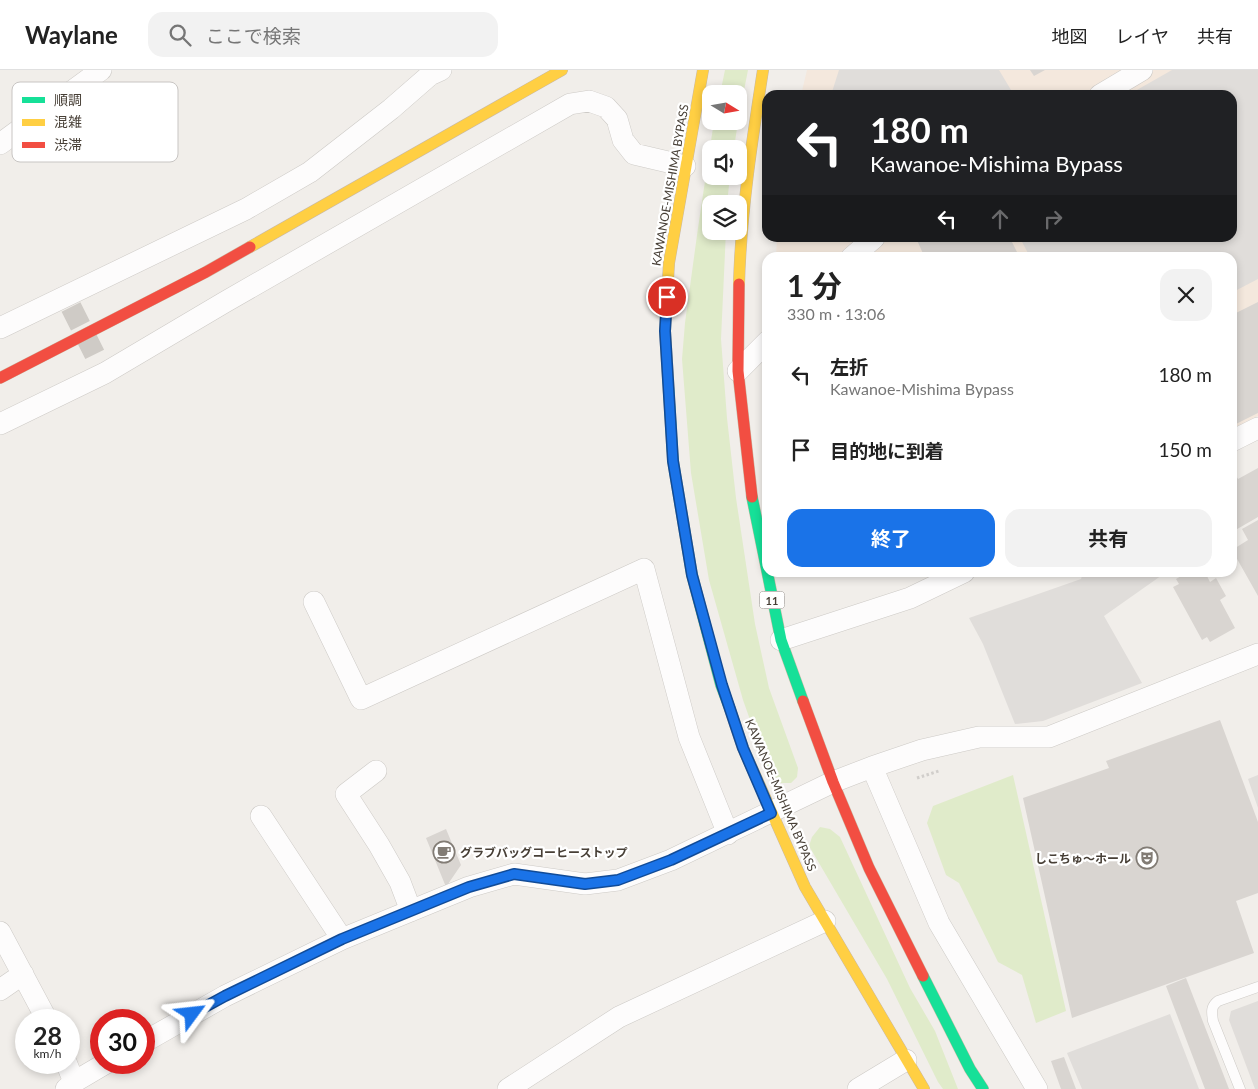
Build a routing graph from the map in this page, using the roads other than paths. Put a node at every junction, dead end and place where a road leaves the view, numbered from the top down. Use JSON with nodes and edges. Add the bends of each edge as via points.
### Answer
{"nodes":[{"id":1,"x":101,"y":70,"type":"edge"},
{"id":2,"x":441,"y":70,"type":"edge"},
{"id":3,"x":562,"y":70,"type":"edge"},
{"id":4,"x":703,"y":70,"type":"edge"},
{"id":5,"x":763,"y":70,"type":"edge"},
{"id":6,"x":1142,"y":70,"type":"edge"},
{"id":7,"x":85,"y":82,"type":"edge"},
{"id":8,"x":1108,"y":90,"type":"edge"},
{"id":9,"x":443,"y":124,"type":"dead end"},
{"id":10,"x":12,"y":135,"type":"edge"},
{"id":11,"x":0,"y":144,"type":"edge"},
{"id":12,"x":686,"y":166,"type":"junction"},
{"id":13,"x":869,"y":242,"type":"edge"},
{"id":14,"x":858,"y":252,"type":"edge"},
{"id":15,"x":206,"y":272,"type":"junction"},
{"id":16,"x":0,"y":328,"type":"edge"},
{"id":17,"x":762,"y":347,"type":"edge"},
{"id":18,"x":738,"y":371,"type":"junction"},
{"id":19,"x":0,"y":378,"type":"edge"},
{"id":20,"x":0,"y":424,"type":"edge"},
{"id":21,"x":1258,"y":428,"type":"edge"},
{"id":22,"x":1237,"y":439,"type":"edge"},
{"id":23,"x":762,"y":550,"type":"edge"},
{"id":24,"x":768,"y":577,"type":"edge"},
{"id":25,"x":954,"y":577,"type":"edge"},
{"id":26,"x":314,"y":602,"type":"dead end"},
{"id":27,"x":781,"y":640,"type":"junction"},
{"id":28,"x":1258,"y":654,"type":"edge"},
{"id":29,"x":872,"y":767,"type":"junction"},
{"id":30,"x":376,"y":772,"type":"dead end"},
{"id":31,"x":833,"y":782,"type":"junction"},
{"id":32,"x":771,"y":813,"type":"junction"},
{"id":33,"x":261,"y":816,"type":"dead end"},
{"id":34,"x":728,"y":834,"type":"junction"},
{"id":35,"x":410,"y":911,"type":"junction"},
{"id":36,"x":824,"y":921,"type":"junction"},
{"id":37,"x":0,"y":932,"type":"edge"},
{"id":38,"x":342,"y":939,"type":"junction"},
{"id":39,"x":24,"y":974,"type":"junction"},
{"id":40,"x":1258,"y":987,"type":"edge"},
{"id":41,"x":0,"y":990,"type":"edge"},
{"id":42,"x":42,"y":1009,"type":"edge"},
{"id":43,"x":155,"y":1036,"type":"edge"},
{"id":44,"x":906,"y":1060,"type":"junction"},
{"id":45,"x":90,"y":1073,"type":"edge"},
{"id":46,"x":70,"y":1086,"type":"edge"},
{"id":47,"x":508,"y":1089,"type":"edge"},
{"id":48,"x":858,"y":1089,"type":"edge"},
{"id":49,"x":924,"y":1089,"type":"edge"},
{"id":50,"x":983,"y":1089,"type":"edge"},
{"id":51,"x":1037,"y":1089,"type":"edge"},
{"id":52,"x":1240,"y":1089,"type":"edge"}],
"edges":[{"from":1,"to":7,"type":"street"},
{"from":2,"to":16,"type":"street","via":[[430,75],[391,110],[310,172],[68,302]]},
{"from":3,"to":15,"type":"highway"},
{"from":4,"to":12,"type":"highway","name":"KAWANOE-MISHIMA BYPASS"},
{"from":5,"to":18,"type":"highway","number":"11","via":[[740,241]]},
{"from":6,"to":8,"type":"street"},
{"from":9,"to":15,"type":"highway"},
{"from":10,"to":11,"type":"street"},
{"from":12,"to":20,"type":"street","via":[[634,154],[623,140],[617,118],[606,107],[590,101],[570,104],[225,302],[101,366]]},
{"from":12,"to":32,"type":"highway","name":"KAWANOE-MISHIMA BYPASS","via":[[669,263],[665,331],[673,461],[692,575],[722,685],[743,748]]},
{"from":13,"to":14,"type":"street"},
{"from":15,"to":19,"type":"highway"},
{"from":17,"to":18,"type":"street"},
{"from":18,"to":23,"type":"highway","number":"11","via":[[750,488]]},
{"from":21,"to":22,"type":"street"},
{"from":24,"to":27,"type":"highway","number":"11"},
{"from":25,"to":27,"type":"street","via":[[910,598]]},
{"from":26,"to":34,"type":"street","via":[[361,699],[644,568],[689,737]]},
{"from":27,"to":31,"type":"highway","number":"11"},
{"from":28,"to":29,"type":"street","via":[[1049,737],[979,737],[922,750]]},
{"from":29,"to":31,"type":"street"},
{"from":29,"to":51,"type":"street","via":[[939,923]]},
{"from":30,"to":35,"type":"street","via":[[346,794],[400,882]]},
{"from":31,"to":32,"type":"street"},
{"from":31,"to":50,"type":"highway","number":"11","via":[[869,868]]},
{"from":32,"to":34,"type":"street"},
{"from":32,"to":36,"type":"highway","name":"KAWANOE-MISHIMA BYPASS"},
{"from":33,"to":38,"type":"street"},
{"from":34,"to":35,"type":"street","via":[[618,880],[585,884],[514,874],[469,887]]},
{"from":35,"to":38,"type":"street"},
{"from":36,"to":44,"type":"highway","name":"KAWANOE-MISHIMA BYPASS"},
{"from":36,"to":47,"type":"street","via":[[619,1017]]},
{"from":37,"to":39,"type":"street"},
{"from":38,"to":43,"type":"street","via":[[225,996]]},
{"from":39,"to":41,"type":"street"},
{"from":39,"to":42,"type":"street"},
{"from":40,"to":52,"type":"lane","via":[[1218,1001],[1211,1011]]},
{"from":44,"to":48,"type":"street"},
{"from":44,"to":49,"type":"highway","name":"KAWANOE-MISHIMA BYPASS"},
{"from":45,"to":46,"type":"street"}]}
